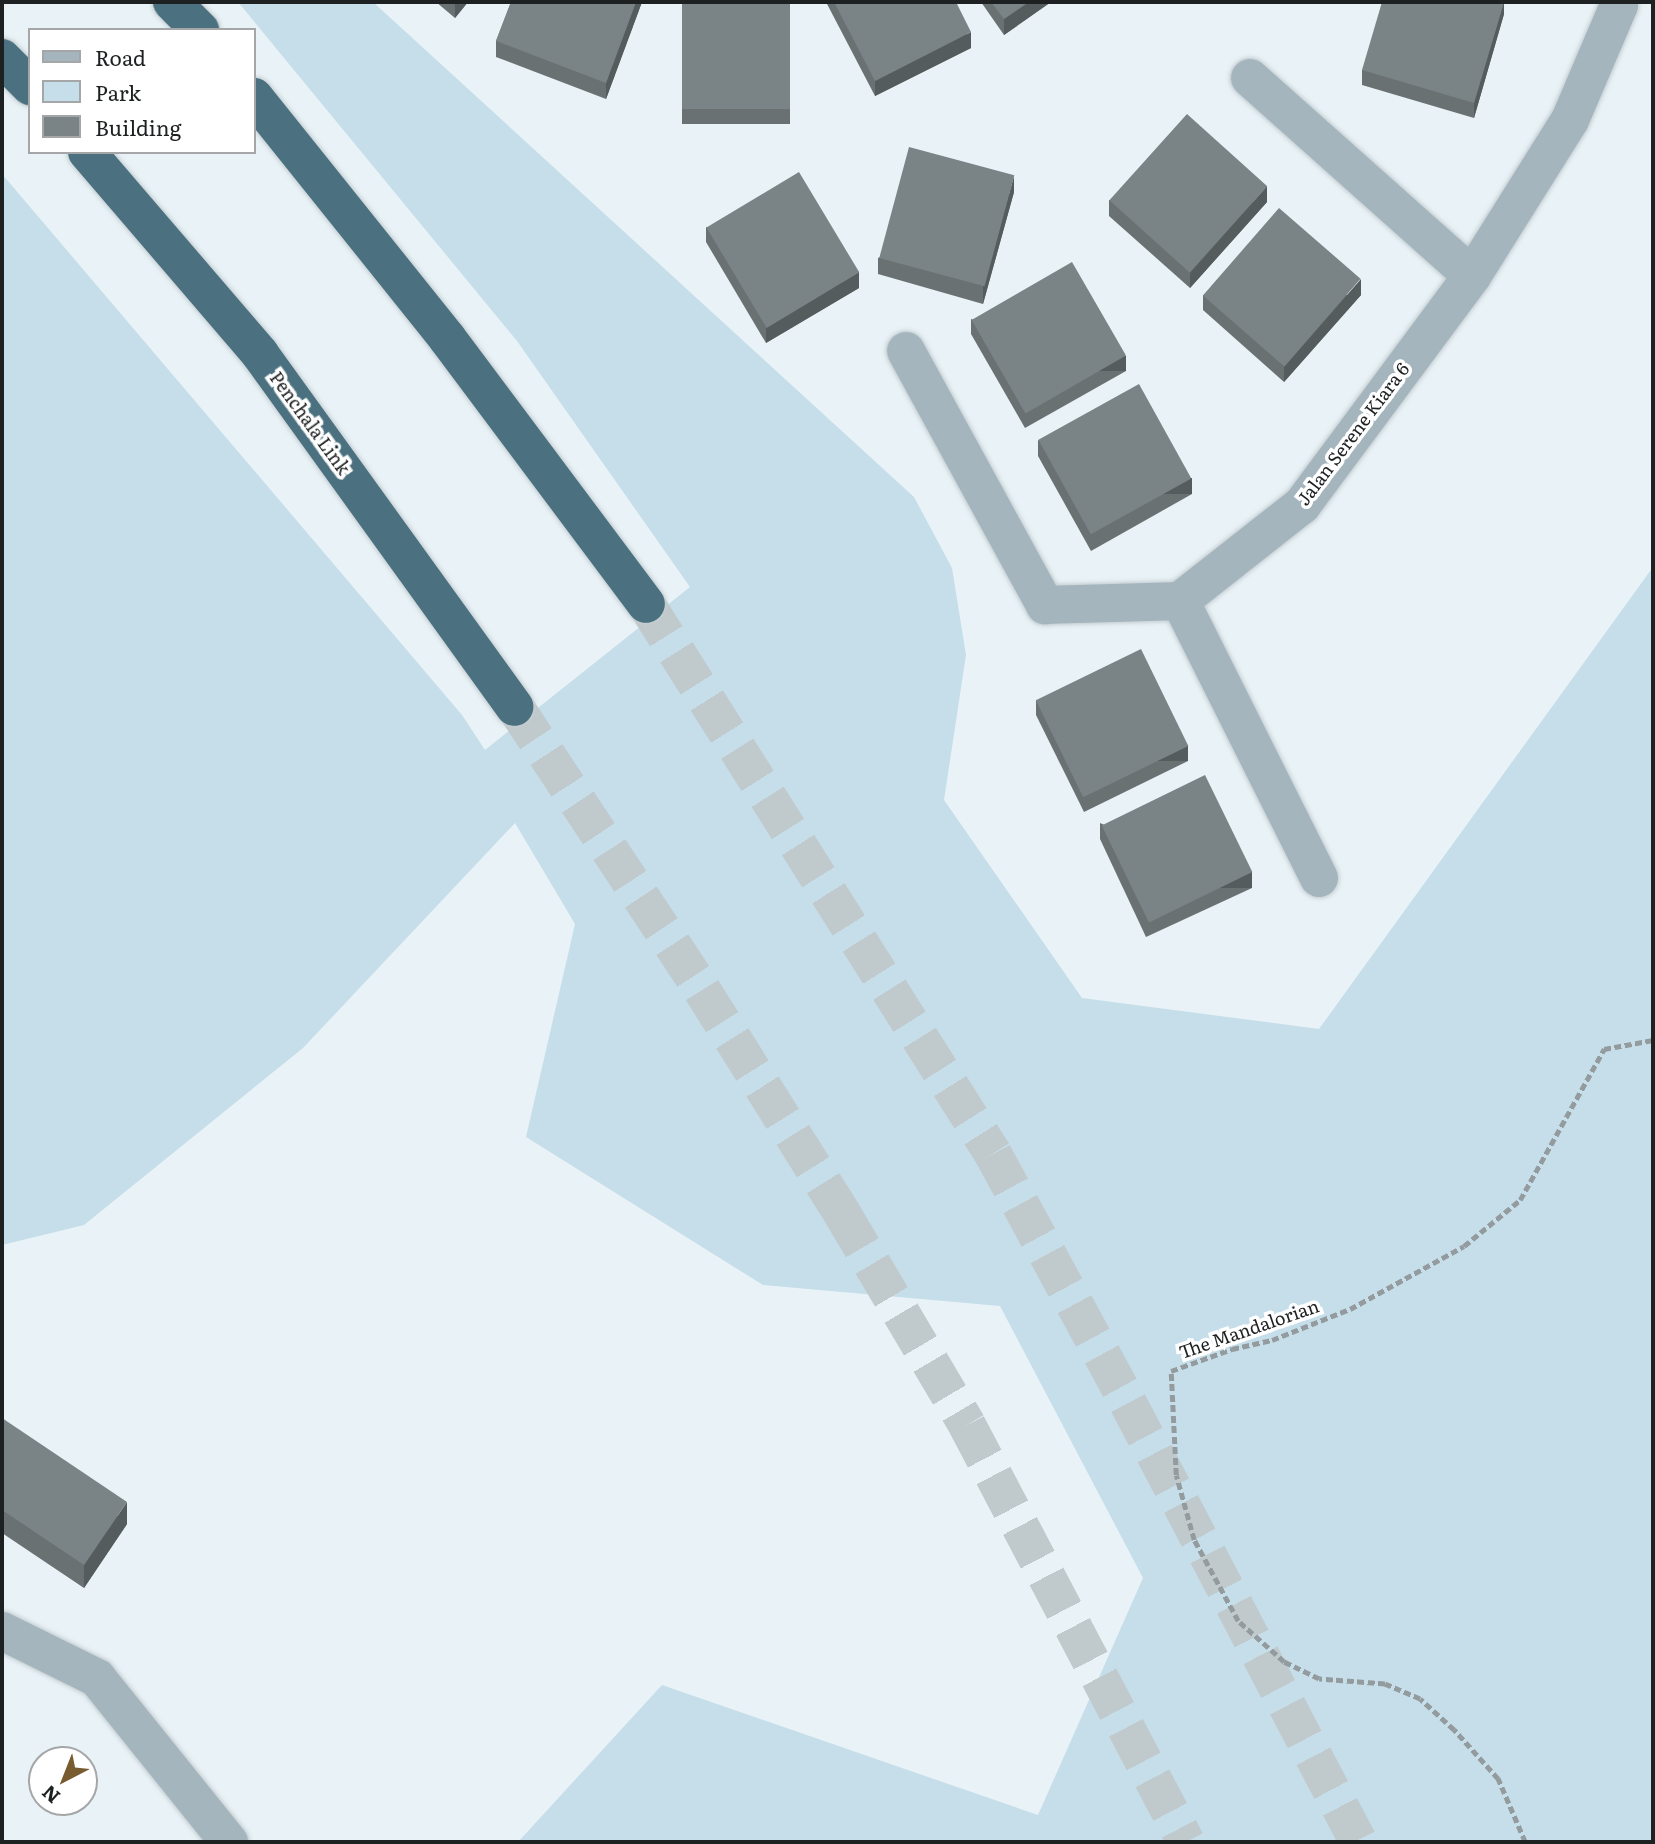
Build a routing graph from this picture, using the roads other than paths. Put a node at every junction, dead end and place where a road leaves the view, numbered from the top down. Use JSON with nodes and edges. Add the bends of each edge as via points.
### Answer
{"nodes":[{"id":1,"x":172,"y":2,"type":"edge"},
{"id":2,"x":187,"y":2,"type":"edge"},
{"id":3,"x":1618,"y":2,"type":"edge"},
{"id":4,"x":198,"y":28,"type":"edge"},
{"id":5,"x":199,"y":28,"type":"edge"},
{"id":6,"x":2,"y":58,"type":"edge"},
{"id":7,"x":1250,"y":78,"type":"dead end"},
{"id":8,"x":28,"y":84,"type":"edge"},
{"id":9,"x":256,"y":99,"type":"edge"},
{"id":10,"x":89,"y":154,"type":"edge"},
{"id":11,"x":1472,"y":276,"type":"junction"},
{"id":12,"x":906,"y":351,"type":"dead end"},
{"id":13,"x":1180,"y":601,"type":"junction"},
{"id":14,"x":646,"y":604,"type":"tunnel mouth"},
{"id":15,"x":515,"y":708,"type":"tunnel mouth"},
{"id":16,"x":1319,"y":878,"type":"dead end"},
{"id":17,"x":2,"y":1631,"type":"edge"},
{"id":18,"x":229,"y":1842,"type":"edge"}],
"edges":[{"from":1,"to":4,"type":"highway"},
{"from":2,"to":5,"type":"street"},
{"from":3,"to":11,"type":"street","name":"Jalan Serene Kiara 6","via":[[1570,120]]},
{"from":6,"to":8,"type":"highway"},
{"from":7,"to":11,"type":"street"},
{"from":9,"to":14,"type":"highway","via":[[447,338]]},
{"from":10,"to":15,"type":"highway","name":"Penchala Link","via":[[260,354]]},
{"from":11,"to":13,"type":"street","name":"Jalan Serene Kiara 6","via":[[1302,505]]},
{"from":12,"to":13,"type":"street","via":[[1045,605]]},
{"from":13,"to":16,"type":"street"},
{"from":17,"to":18,"type":"street","via":[[97,1678]]}]}
